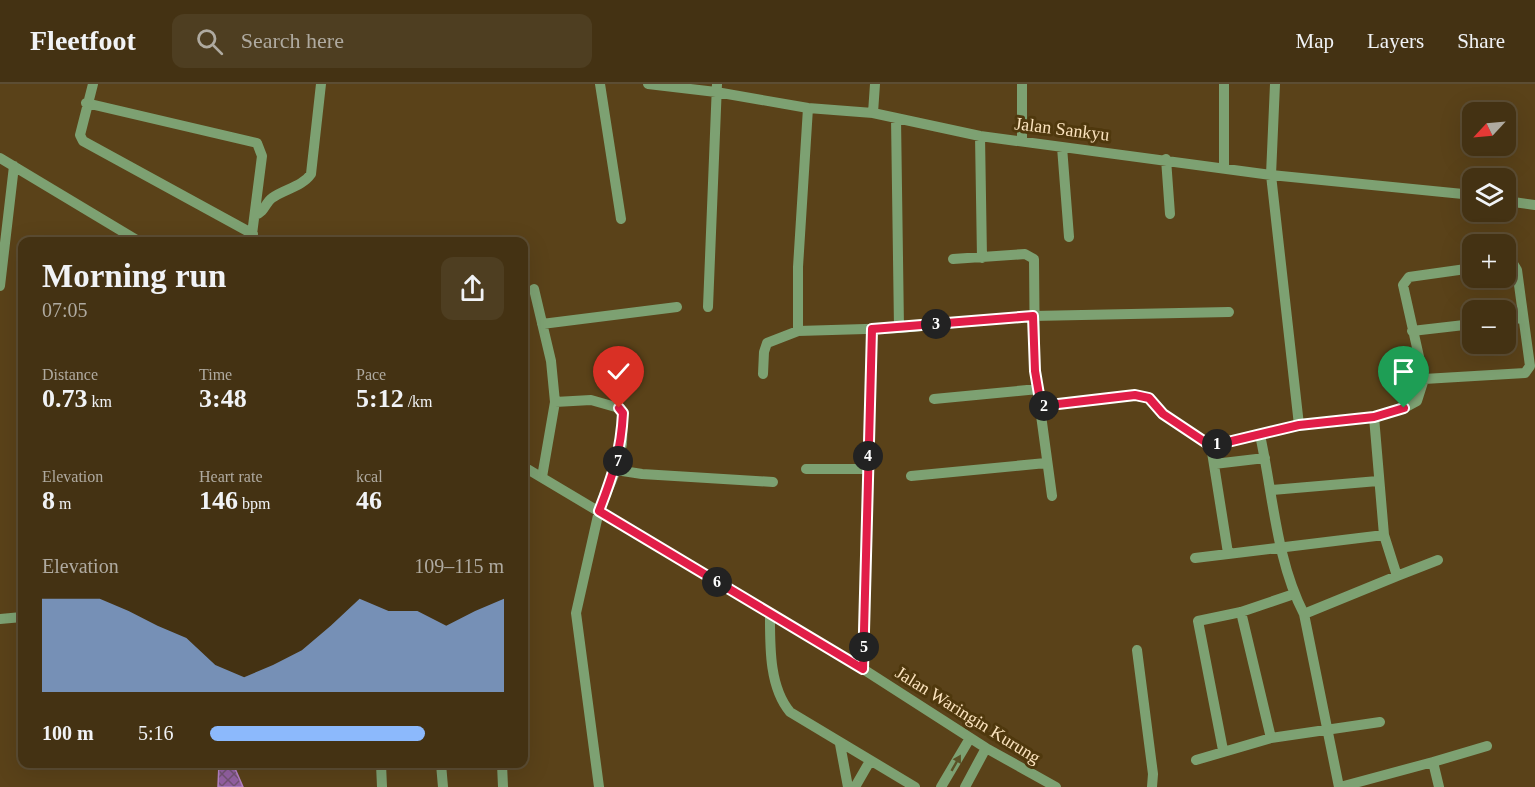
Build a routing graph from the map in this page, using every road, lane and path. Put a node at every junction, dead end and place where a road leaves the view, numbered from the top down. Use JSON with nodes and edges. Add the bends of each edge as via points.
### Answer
{"nodes":[{"id":1,"x":93,"y":84,"type":"edge"},
{"id":2,"x":321,"y":84,"type":"edge"},
{"id":3,"x":600,"y":84,"type":"edge"},
{"id":4,"x":648,"y":84,"type":"edge"},
{"id":5,"x":875,"y":84,"type":"edge"},
{"id":6,"x":1022,"y":84,"type":"edge"},
{"id":7,"x":1224,"y":84,"type":"edge"},
{"id":8,"x":1275,"y":84,"type":"edge"},
{"id":9,"x":717,"y":88,"type":"edge"},
{"id":10,"x":86,"y":103,"type":"junction"},
{"id":11,"x":808,"y":108,"type":"junction"},
{"id":12,"x":873,"y":113,"type":"junction"},
{"id":13,"x":896,"y":118,"type":"junction"},
{"id":14,"x":980,"y":136,"type":"junction"},
{"id":15,"x":1022,"y":141,"type":"junction"},
{"id":16,"x":1062,"y":147,"type":"junction"},
{"id":17,"x":0,"y":158,"type":"edge"},
{"id":18,"x":1166,"y":159,"type":"junction"},
{"id":19,"x":14,"y":166,"type":"junction"},
{"id":20,"x":1224,"y":168,"type":"junction"},
{"id":21,"x":1271,"y":175,"type":"junction"},
{"id":22,"x":1462,"y":194,"type":"edge"},
{"id":23,"x":1516,"y":202,"type":"edge"},
{"id":24,"x":1535,"y":205,"type":"edge"},
{"id":25,"x":1170,"y":214,"type":"dead end"},
{"id":26,"x":255,"y":215,"type":"junction"},
{"id":27,"x":621,"y":219,"type":"dead end"},
{"id":28,"x":4,"y":231,"type":"edge"},
{"id":29,"x":132,"y":237,"type":"edge"},
{"id":30,"x":250,"y":237,"type":"edge"},
{"id":31,"x":252,"y":237,"type":"edge"},
{"id":32,"x":1069,"y":237,"type":"dead end"},
{"id":33,"x":982,"y":258,"type":"junction"},
{"id":34,"x":953,"y":259,"type":"dead end"},
{"id":35,"x":1516,"y":268,"type":"edge"},
{"id":36,"x":1462,"y":270,"type":"edge"},
{"id":37,"x":0,"y":286,"type":"edge"},
{"id":38,"x":534,"y":289,"type":"dead end"},
{"id":39,"x":677,"y":306,"type":"dead end"},
{"id":40,"x":708,"y":307,"type":"dead end"},
{"id":41,"x":1229,"y":312,"type":"dead end"},
{"id":42,"x":1033,"y":316,"type":"junction"},
{"id":43,"x":1522,"y":318,"type":"junction"},
{"id":44,"x":1516,"y":319,"type":"edge"},
{"id":45,"x":542,"y":324,"type":"junction"},
{"id":46,"x":1462,"y":325,"type":"edge"},
{"id":47,"x":899,"y":328,"type":"junction"},
{"id":48,"x":872,"y":329,"type":"junction"},
{"id":49,"x":798,"y":331,"type":"junction"},
{"id":50,"x":1412,"y":331,"type":"junction"},
{"id":51,"x":763,"y":374,"type":"dead end"},
{"id":52,"x":1424,"y":379,"type":"junction"},
{"id":53,"x":1038,"y":389,"type":"junction"},
{"id":54,"x":934,"y":399,"type":"dead end"},
{"id":55,"x":555,"y":402,"type":"junction"},
{"id":56,"x":1041,"y":406,"type":"junction"},
{"id":57,"x":1374,"y":417,"type":"junction"},
{"id":58,"x":1299,"y":425,"type":"junction"},
{"id":59,"x":1260,"y":435,"type":"junction"},
{"id":60,"x":1211,"y":446,"type":"junction"},
{"id":61,"x":1265,"y":458,"type":"junction"},
{"id":62,"x":1046,"y":462,"type":"junction"},
{"id":63,"x":1214,"y":464,"type":"junction"},
{"id":64,"x":528,"y":469,"type":"edge"},
{"id":65,"x":806,"y":469,"type":"dead end"},
{"id":66,"x":868,"y":469,"type":"junction"},
{"id":67,"x":616,"y":470,"type":"junction"},
{"id":68,"x":911,"y":476,"type":"dead end"},
{"id":69,"x":542,"y":477,"type":"junction"},
{"id":70,"x":1378,"y":481,"type":"junction"},
{"id":71,"x":773,"y":482,"type":"dead end"},
{"id":72,"x":1272,"y":490,"type":"junction"},
{"id":73,"x":1052,"y":496,"type":"dead end"},
{"id":74,"x":599,"y":511,"type":"junction"},
{"id":75,"x":1384,"y":535,"type":"junction"},
{"id":76,"x":1282,"y":547,"type":"junction"},
{"id":77,"x":1228,"y":553,"type":"junction"},
{"id":78,"x":1195,"y":558,"type":"dead end"},
{"id":79,"x":1438,"y":560,"type":"dead end"},
{"id":80,"x":1397,"y":576,"type":"junction"},
{"id":81,"x":1294,"y":594,"type":"junction"},
{"id":82,"x":1241,"y":612,"type":"junction"},
{"id":83,"x":770,"y":614,"type":"junction"},
{"id":84,"x":1304,"y":614,"type":"junction"},
{"id":85,"x":18,"y":617,"type":"edge"},
{"id":86,"x":0,"y":619,"type":"edge"},
{"id":87,"x":1137,"y":650,"type":"dead end"},
{"id":88,"x":863,"y":669,"type":"junction"},
{"id":89,"x":1380,"y":722,"type":"dead end"},
{"id":90,"x":1328,"y":728,"type":"junction"},
{"id":91,"x":970,"y":738,"type":"junction"},
{"id":92,"x":1271,"y":738,"type":"junction"},
{"id":93,"x":840,"y":744,"type":"junction"},
{"id":94,"x":1487,"y":746,"type":"dead end"},
{"id":95,"x":986,"y":748,"type":"junction"},
{"id":96,"x":1223,"y":750,"type":"junction"},
{"id":97,"x":1196,"y":760,"type":"dead end"},
{"id":98,"x":870,"y":761,"type":"junction"},
{"id":99,"x":1433,"y":762,"type":"junction"},
{"id":100,"x":381,"y":768,"type":"edge"},
{"id":101,"x":441,"y":768,"type":"edge"},
{"id":102,"x":502,"y":768,"type":"edge"},
{"id":103,"x":382,"y":787,"type":"edge"},
{"id":104,"x":442,"y":787,"type":"edge"},
{"id":105,"x":503,"y":787,"type":"edge"},
{"id":106,"x":599,"y":787,"type":"edge"},
{"id":107,"x":848,"y":787,"type":"edge"},
{"id":108,"x":855,"y":787,"type":"edge"},
{"id":109,"x":915,"y":787,"type":"edge"},
{"id":110,"x":941,"y":787,"type":"edge"},
{"id":111,"x":965,"y":787,"type":"edge"},
{"id":112,"x":1056,"y":787,"type":"edge"},
{"id":113,"x":1152,"y":787,"type":"edge"},
{"id":114,"x":1340,"y":787,"type":"edge"},
{"id":115,"x":1439,"y":787,"type":"edge"}],
"edges":[{"from":1,"to":10,"type":"street"},
{"from":2,"to":26,"type":"street","via":[[311,174],[269,200],[263,211]]},
{"from":3,"to":27,"type":"street"},
{"from":4,"to":9,"type":"street","name":"Jalan Sankyu"},
{"from":5,"to":12,"type":"street"},
{"from":6,"to":15,"type":"street"},
{"from":7,"to":20,"type":"street"},
{"from":8,"to":21,"type":"street"},
{"from":9,"to":11,"type":"street","name":"Jalan Sankyu"},
{"from":9,"to":40,"type":"street"},
{"from":10,"to":26,"type":"street","via":[[257,143],[262,156]]},
{"from":10,"to":30,"type":"street","via":[[80,135],[83,141]]},
{"from":11,"to":12,"type":"street","name":"Jalan Sankyu"},
{"from":11,"to":49,"type":"street"},
{"from":12,"to":13,"type":"street","name":"Jalan Sankyu"},
{"from":13,"to":14,"type":"street","name":"Jalan Sankyu"},
{"from":13,"to":47,"type":"street"},
{"from":14,"to":15,"type":"street","name":"Jalan Sankyu"},
{"from":14,"to":33,"type":"street"},
{"from":15,"to":16,"type":"street","name":"Jalan Sankyu"},
{"from":16,"to":18,"type":"street","name":"Jalan Sankyu"},
{"from":16,"to":32,"type":"street"},
{"from":17,"to":19,"type":"street"},
{"from":18,"to":20,"type":"street","name":"Jalan Sankyu"},
{"from":18,"to":25,"type":"street"},
{"from":19,"to":28,"type":"street"},
{"from":19,"to":29,"type":"street"},
{"from":20,"to":21,"type":"street","name":"Jalan Sankyu"},
{"from":21,"to":22,"type":"street","name":"Jalan Sankyu"},
{"from":21,"to":58,"type":"street"},
{"from":23,"to":24,"type":"street"},
{"from":26,"to":31,"type":"street"},
{"from":28,"to":37,"type":"street"},
{"from":33,"to":34,"type":"street"},
{"from":33,"to":42,"type":"street","via":[[1025,254],[1033,257]]},
{"from":35,"to":43,"type":"street"},
{"from":36,"to":50,"type":"street","via":[[1409,277],[1403,285]]},
{"from":38,"to":45,"type":"street"},
{"from":39,"to":45,"type":"street"},
{"from":41,"to":42,"type":"street"},
{"from":42,"to":47,"type":"street"},
{"from":42,"to":53,"type":"street"},
{"from":43,"to":44,"type":"street"},
{"from":43,"to":52,"type":"street","via":[[1530,366],[1525,373]]},
{"from":45,"to":55,"type":"street"},
{"from":46,"to":50,"type":"street"},
{"from":47,"to":48,"type":"street"},
{"from":48,"to":49,"type":"street"},
{"from":48,"to":66,"type":"street"},
{"from":49,"to":51,"type":"street","via":[[767,343]]},
{"from":50,"to":52,"type":"street"},
{"from":52,"to":57,"type":"street","via":[[1417,401]]},
{"from":53,"to":54,"type":"street"},
{"from":53,"to":56,"type":"street"},
{"from":55,"to":67,"type":"street","via":[[591,400],[619,408],[623,413],[622,444]]},
{"from":55,"to":69,"type":"street"},
{"from":56,"to":60,"type":"street","via":[[1135,395],[1149,398],[1163,414]]},
{"from":56,"to":62,"type":"street"},
{"from":57,"to":58,"type":"street"},
{"from":57,"to":70,"type":"street"},
{"from":58,"to":59,"type":"street"},
{"from":59,"to":60,"type":"street"},
{"from":59,"to":61,"type":"street"},
{"from":60,"to":63,"type":"street"},
{"from":61,"to":63,"type":"street"},
{"from":61,"to":72,"type":"street"},
{"from":62,"to":68,"type":"street"},
{"from":62,"to":73,"type":"street"},
{"from":63,"to":77,"type":"street"},
{"from":64,"to":69,"type":"street","name":"Jalan Waringin Kurung"},
{"from":65,"to":66,"type":"street"},
{"from":66,"to":88,"type":"street"},
{"from":67,"to":71,"type":"street"},
{"from":67,"to":74,"type":"street"},
{"from":69,"to":74,"type":"street","name":"Jalan Waringin Kurung"},
{"from":70,"to":72,"type":"street"},
{"from":70,"to":75,"type":"street"},
{"from":72,"to":76,"type":"street"},
{"from":74,"to":83,"type":"street","name":"Jalan Waringin Kurung"},
{"from":74,"to":106,"type":"street","via":[[576,613]]},
{"from":75,"to":76,"type":"street"},
{"from":75,"to":80,"type":"street"},
{"from":76,"to":77,"type":"street"},
{"from":76,"to":81,"type":"street"},
{"from":77,"to":78,"type":"street"},
{"from":79,"to":80,"type":"street"},
{"from":80,"to":84,"type":"street"},
{"from":81,"to":82,"type":"street"},
{"from":81,"to":84,"type":"street"},
{"from":82,"to":92,"type":"street"},
{"from":82,"to":96,"type":"street","via":[[1202,618],[1197,626]]},
{"from":83,"to":88,"type":"street","name":"Jalan Waringin Kurung"},
{"from":83,"to":93,"type":"street","via":[[772,658],[783,704],[796,718]]},
{"from":84,"to":90,"type":"street"},
{"from":85,"to":86,"type":"street"},
{"from":87,"to":113,"type":"street"},
{"from":88,"to":91,"type":"street","name":"Jalan Waringin Kurung"},
{"from":89,"to":90,"type":"street"},
{"from":90,"to":92,"type":"street"},
{"from":90,"to":114,"type":"street"},
{"from":91,"to":95,"type":"street","name":"Jalan Waringin Kurung"},
{"from":110,"to":91,"type":"street","one_way":true},
{"from":92,"to":96,"type":"street"},
{"from":93,"to":98,"type":"street"},
{"from":93,"to":107,"type":"street"},
{"from":94,"to":99,"type":"street"},
{"from":95,"to":111,"type":"street"},
{"from":95,"to":112,"type":"street","name":"Jalan Waringin Kurung"},
{"from":96,"to":97,"type":"street"},
{"from":98,"to":108,"type":"street"},
{"from":98,"to":109,"type":"street"},
{"from":99,"to":114,"type":"street"},
{"from":99,"to":115,"type":"street"},
{"from":100,"to":103,"type":"street"},
{"from":101,"to":104,"type":"street"},
{"from":102,"to":105,"type":"street"}]}
